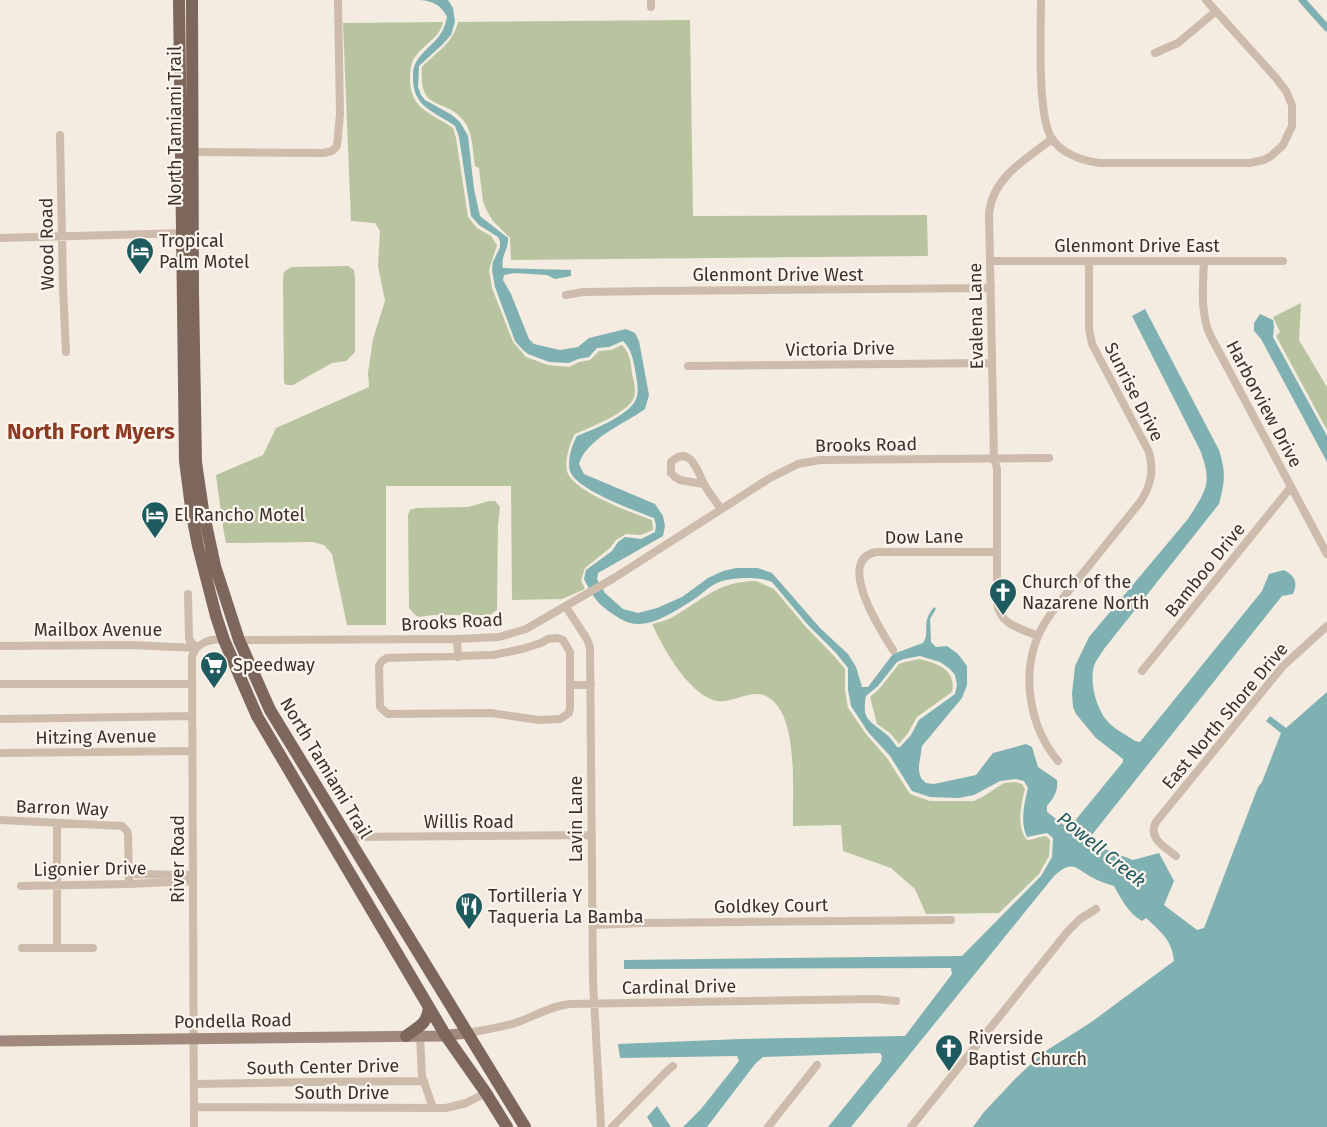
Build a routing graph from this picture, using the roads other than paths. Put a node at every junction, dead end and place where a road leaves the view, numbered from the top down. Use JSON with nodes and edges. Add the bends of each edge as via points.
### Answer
{"nodes":[{"id":1,"x":179,"y":0,"type":"edge"},
{"id":2,"x":338,"y":0,"type":"edge"},
{"id":3,"x":1041,"y":0,"type":"edge"},
{"id":4,"x":1206,"y":0,"type":"edge"},
{"id":5,"x":190,"y":3,"type":"edge"},
{"id":6,"x":1216,"y":11,"type":"junction"},
{"id":7,"x":179,"y":14,"type":"junction"},
{"id":8,"x":192,"y":45,"type":"junction"},
{"id":9,"x":1155,"y":53,"type":"dead end"},
{"id":10,"x":60,"y":135,"type":"dead end"},
{"id":11,"x":1052,"y":139,"type":"junction"},
{"id":12,"x":194,"y":152,"type":"junction"},
{"id":13,"x":188,"y":233,"type":"junction"},
{"id":14,"x":62,"y":236,"type":"junction"},
{"id":15,"x":0,"y":238,"type":"edge"},
{"id":16,"x":991,"y":261,"type":"junction"},
{"id":17,"x":1089,"y":261,"type":"junction"},
{"id":18,"x":1204,"y":261,"type":"junction"},
{"id":19,"x":1283,"y":261,"type":"dead end"},
{"id":20,"x":991,"y":288,"type":"junction"},
{"id":21,"x":566,"y":295,"type":"dead end"},
{"id":22,"x":66,"y":352,"type":"dead end"},
{"id":23,"x":991,"y":363,"type":"junction"},
{"id":24,"x":688,"y":366,"type":"dead end"},
{"id":25,"x":190,"y":430,"type":"junction"},
{"id":26,"x":994,"y":458,"type":"junction"},
{"id":27,"x":1049,"y":458,"type":"dead end"},
{"id":28,"x":703,"y":484,"type":"junction"},
{"id":29,"x":1291,"y":487,"type":"junction"},
{"id":30,"x":721,"y":509,"type":"junction"},
{"id":31,"x":997,"y":552,"type":"junction"},
{"id":32,"x":1327,"y":554,"type":"edge"},
{"id":33,"x":188,"y":594,"type":"dead end"},
{"id":34,"x":566,"y":607,"type":"junction"},
{"id":35,"x":216,"y":616,"type":"junction"},
{"id":36,"x":1327,"y":626,"type":"edge"},
{"id":37,"x":1038,"y":636,"type":"junction"},
{"id":38,"x":457,"y":638,"type":"junction"},
{"id":39,"x":224,"y":640,"type":"junction"},
{"id":40,"x":239,"y":640,"type":"junction"},
{"id":41,"x":0,"y":646,"type":"edge"},
{"id":42,"x":196,"y":648,"type":"junction"},
{"id":43,"x":893,"y":650,"type":"dead end"},
{"id":44,"x":458,"y":657,"type":"junction"},
{"id":45,"x":250,"y":665,"type":"junction"},
{"id":46,"x":1142,"y":671,"type":"dead end"},
{"id":47,"x":0,"y":684,"type":"edge"},
{"id":48,"x":192,"y":684,"type":"junction"},
{"id":49,"x":570,"y":685,"type":"junction"},
{"id":50,"x":591,"y":685,"type":"junction"},
{"id":51,"x":192,"y":716,"type":"junction"},
{"id":52,"x":0,"y":718,"type":"edge"},
{"id":53,"x":192,"y":751,"type":"junction"},
{"id":54,"x":0,"y":753,"type":"edge"},
{"id":55,"x":1058,"y":761,"type":"dead end"},
{"id":56,"x":0,"y":820,"type":"edge"},
{"id":57,"x":58,"y":823,"type":"junction"},
{"id":58,"x":321,"y":825,"type":"junction"},
{"id":59,"x":592,"y":835,"type":"junction"},
{"id":60,"x":346,"y":838,"type":"junction"},
{"id":61,"x":1176,"y":856,"type":"dead end"},
{"id":62,"x":129,"y":874,"type":"junction"},
{"id":63,"x":159,"y":874,"type":"junction"},
{"id":64,"x":193,"y":878,"type":"junction"},
{"id":65,"x":159,"y":882,"type":"junction"},
{"id":66,"x":129,"y":884,"type":"junction"},
{"id":67,"x":58,"y":885,"type":"junction"},
{"id":68,"x":21,"y":886,"type":"dead end"},
{"id":69,"x":1096,"y":909,"type":"dead end"},
{"id":70,"x":951,"y":920,"type":"dead end"},
{"id":71,"x":592,"y":925,"type":"junction"},
{"id":72,"x":22,"y":948,"type":"dead end"},
{"id":73,"x":57,"y":948,"type":"junction"},
{"id":74,"x":93,"y":948,"type":"dead end"},
{"id":75,"x":896,"y":1001,"type":"dead end"},
{"id":76,"x":594,"y":1003,"type":"junction"},
{"id":77,"x":429,"y":1006,"type":"junction"},
{"id":78,"x":467,"y":1033,"type":"junction"},
{"id":79,"x":406,"y":1036,"type":"junction"},
{"id":80,"x":420,"y":1036,"type":"junction"},
{"id":81,"x":446,"y":1036,"type":"junction"},
{"id":82,"x":193,"y":1038,"type":"junction"},
{"id":83,"x":0,"y":1041,"type":"edge"},
{"id":84,"x":817,"y":1065,"type":"dead end"},
{"id":85,"x":673,"y":1066,"type":"dead end"},
{"id":86,"x":424,"y":1081,"type":"junction"},
{"id":87,"x":194,"y":1084,"type":"junction"},
{"id":88,"x":486,"y":1093,"type":"junction"},
{"id":89,"x":194,"y":1107,"type":"junction"},
{"id":90,"x":433,"y":1108,"type":"junction"},
{"id":91,"x":194,"y":1127,"type":"edge"},
{"id":92,"x":507,"y":1127,"type":"edge"},
{"id":93,"x":525,"y":1127,"type":"edge"},
{"id":94,"x":601,"y":1127,"type":"edge"},
{"id":95,"x":612,"y":1127,"type":"edge"},
{"id":96,"x":768,"y":1127,"type":"edge"},
{"id":97,"x":911,"y":1127,"type":"edge"}],
"edges":[{"from":1,"to":7,"type":"main road","name":"North Tamiami Trail"},
{"from":2,"to":12,"type":"street","via":[[340,114],[339,139],[332,152]]},
{"from":3,"to":11,"type":"street","via":[[1043,104],[1046,129]]},
{"from":4,"to":6,"type":"street"},
{"from":5,"to":8,"type":"main road","name":"North Tamiami Trail"},
{"from":6,"to":9,"type":"street","via":[[1178,43]]},
{"from":6,"to":11,"type":"street","via":[[1272,72],[1290,98],[1292,126],[1277,152],[1264,160],[1249,163],[1100,163],[1077,157]]},
{"from":7,"to":8,"type":"main road","via":[[186,22]]},
{"from":7,"to":13,"type":"main road","name":"North Tamiami Trail"},
{"from":8,"to":12,"type":"main road","name":"North Tamiami Trail"},
{"from":10,"to":14,"type":"street","name":"Wood Road"},
{"from":11,"to":16,"type":"street","name":"Evalena Lane","via":[[1012,170],[996,190],[989,212]]},
{"from":12,"to":13,"type":"main road","name":"North Tamiami Trail"},
{"from":13,"to":14,"type":"street"},
{"from":13,"to":25,"type":"main road","name":"North Tamiami Trail"},
{"from":13,"to":25,"type":"main road","name":"North Tamiami Trail","via":[[184,398]]},
{"from":14,"to":15,"type":"street"},
{"from":14,"to":22,"type":"street","name":"Wood Road"},
{"from":16,"to":17,"type":"street","name":"Glenmont Drive East"},
{"from":16,"to":20,"type":"street","name":"Evalena Lane"},
{"from":17,"to":18,"type":"street","name":"Glenmont Drive East"},
{"from":17,"to":37,"type":"street","name":"Sunrise Drive","via":[[1090,336],[1149,452],[1152,471],[1141,501],[1058,604]]},
{"from":18,"to":19,"type":"street","name":"Glenmont Drive East"},
{"from":18,"to":29,"type":"street","name":"Harborview Drive","via":[[1203,308],[1207,329]]},
{"from":20,"to":21,"type":"street","name":"Glenmont Drive West","via":[[582,292]]},
{"from":20,"to":23,"type":"street","name":"Evalena Lane"},
{"from":23,"to":24,"type":"street","name":"Victoria Drive"},
{"from":23,"to":26,"type":"street","name":"Evalena Lane"},
{"from":25,"to":35,"type":"main road","name":"North Tamiami Trail","via":[[185,461],[192,515]]},
{"from":25,"to":40,"type":"main road","name":"North Tamiami Trail","via":[[215,566]]},
{"from":26,"to":27,"type":"street","name":"Brooks Road"},
{"from":26,"to":30,"type":"street","name":"Brooks Road","via":[[812,460],[791,467]]},
{"from":26,"to":31,"type":"street","name":"Evalena Lane","via":[[997,469]]},
{"from":28,"to":28,"type":"street","via":[[688,458],[682,456],[671,462],[671,474],[675,478]]},
{"from":28,"to":30,"type":"street"},
{"from":29,"to":32,"type":"street","name":"Harborview Drive"},
{"from":29,"to":46,"type":"street","name":"Bamboo Drive"},
{"from":30,"to":34,"type":"street","name":"Brooks Road"},
{"from":31,"to":37,"type":"street","name":"Evalena Lane","via":[[999,612],[1008,622]]},
{"from":31,"to":43,"type":"street","name":"Dow Lane","via":[[893,552],[868,554],[863,558],[860,573],[867,605]]},
{"from":33,"to":42,"type":"street","name":"River Road","via":[[189,639]]},
{"from":34,"to":38,"type":"street","name":"Brooks Road","via":[[508,635]]},
{"from":34,"to":50,"type":"street","name":"Lavin Lane","via":[[590,647]]},
{"from":35,"to":39,"type":"main road","name":"North Tamiami Trail"},
{"from":35,"to":40,"type":"main road"},
{"from":36,"to":61,"type":"street","name":"East North Shore Drive","via":[[1283,666],[1156,822],[1153,831],[1156,839]]},
{"from":37,"to":55,"type":"street","name":"Sunrise Drive","via":[[1030,664],[1031,703],[1038,726]]},
{"from":38,"to":40,"type":"street","name":"Brooks Road"},
{"from":38,"to":44,"type":"street"},
{"from":39,"to":42,"type":"street","via":[[208,640]]},
{"from":39,"to":45,"type":"main road","via":[[235,646]]},
{"from":39,"to":58,"type":"main road","name":"North Tamiami Trail","via":[[257,716]]},
{"from":40,"to":45,"type":"main road","name":"North Tamiami Trail"},
{"from":41,"to":42,"type":"street","name":"Mailbox Avenue"},
{"from":42,"to":48,"type":"street","name":"River Road","via":[[192,657]]},
{"from":44,"to":49,"type":"street","via":[[509,652],[557,638],[563,640],[570,652]]},
{"from":44,"to":49,"type":"street","via":[[384,659],[378,670],[380,707],[388,714],[490,712],[539,720],[560,719],[569,713]]},
{"from":45,"to":60,"type":"main road","name":"North Tamiami Trail","via":[[270,710]]},
{"from":47,"to":48,"type":"street"},
{"from":48,"to":51,"type":"street","name":"River Road"},
{"from":49,"to":50,"type":"street"},
{"from":50,"to":59,"type":"street","name":"Lavin Lane"},
{"from":51,"to":52,"type":"street","name":"Hitzing Avenue"},
{"from":51,"to":53,"type":"street","name":"River Road"},
{"from":53,"to":54,"type":"street","name":"Hitzing Avenue"},
{"from":53,"to":64,"type":"street","name":"River Road"},
{"from":56,"to":57,"type":"street","name":"Barron Way"},
{"from":57,"to":62,"type":"street","name":"Barron Way","via":[[125,828]]},
{"from":57,"to":67,"type":"street"},
{"from":58,"to":60,"type":"main road"},
{"from":58,"to":77,"type":"main road","name":"North Tamiami Trail"},
{"from":59,"to":60,"type":"street","name":"Willis Road"},
{"from":59,"to":71,"type":"street","name":"Lavin Lane"},
{"from":60,"to":78,"type":"main road","name":"North Tamiami Trail"},
{"from":62,"to":63,"type":"street","name":"Ligonier Drive"},
{"from":62,"to":66,"type":"street","name":"Barron Way"},
{"from":63,"to":64,"type":"street","name":"Ligonier Drive"},
{"from":63,"to":65,"type":"street","name":"Ligonier Drive"},
{"from":64,"to":65,"type":"street","name":"Ligonier Drive"},
{"from":64,"to":82,"type":"street","name":"River Road"},
{"from":65,"to":66,"type":"street","name":"Ligonier Drive"},
{"from":66,"to":67,"type":"street","name":"Ligonier Drive"},
{"from":67,"to":68,"type":"street","name":"Ligonier Drive"},
{"from":67,"to":73,"type":"street"},
{"from":69,"to":97,"type":"street","via":[[1068,931]]},
{"from":70,"to":71,"type":"street","name":"Goldkey Court"},
{"from":71,"to":76,"type":"street","name":"Lavin Lane"},
{"from":72,"to":73,"type":"street"},
{"from":73,"to":74,"type":"street"},
{"from":75,"to":76,"type":"street","name":"Cardinal Drive"},
{"from":76,"to":78,"type":"street","name":"Cardinal Drive","via":[[553,1007],[516,1023]]},
{"from":76,"to":94,"type":"street","name":"Lavin Lane"},
{"from":77,"to":79,"type":"main road","via":[[424,1023]]},
{"from":77,"to":81,"type":"main road","name":"North Tamiami Trail"},
{"from":78,"to":81,"type":"main road","name":"Pondella Road"},
{"from":78,"to":93,"type":"main road","name":"North Tamiami Trail"},
{"from":79,"to":80,"type":"main road","name":"Pondella Road"},
{"from":79,"to":82,"type":"main road","name":"Pondella Road"},
{"from":80,"to":81,"type":"main road","name":"Pondella Road"},
{"from":80,"to":86,"type":"street"},
{"from":81,"to":88,"type":"main road","name":"North Tamiami Trail"},
{"from":82,"to":83,"type":"main road","name":"Pondella Road"},
{"from":82,"to":87,"type":"street","name":"River Road"},
{"from":84,"to":96,"type":"street"},
{"from":85,"to":95,"type":"street"},
{"from":86,"to":87,"type":"street","name":"South Center Drive"},
{"from":86,"to":90,"type":"street","name":"South Center Drive"},
{"from":87,"to":89,"type":"street","name":"River Road"},
{"from":88,"to":90,"type":"street","name":"South Drive","via":[[466,1103]]},
{"from":88,"to":92,"type":"main road","name":"North Tamiami Trail"},
{"from":89,"to":90,"type":"street","name":"South Drive"},
{"from":89,"to":91,"type":"street","name":"River Road"}]}
